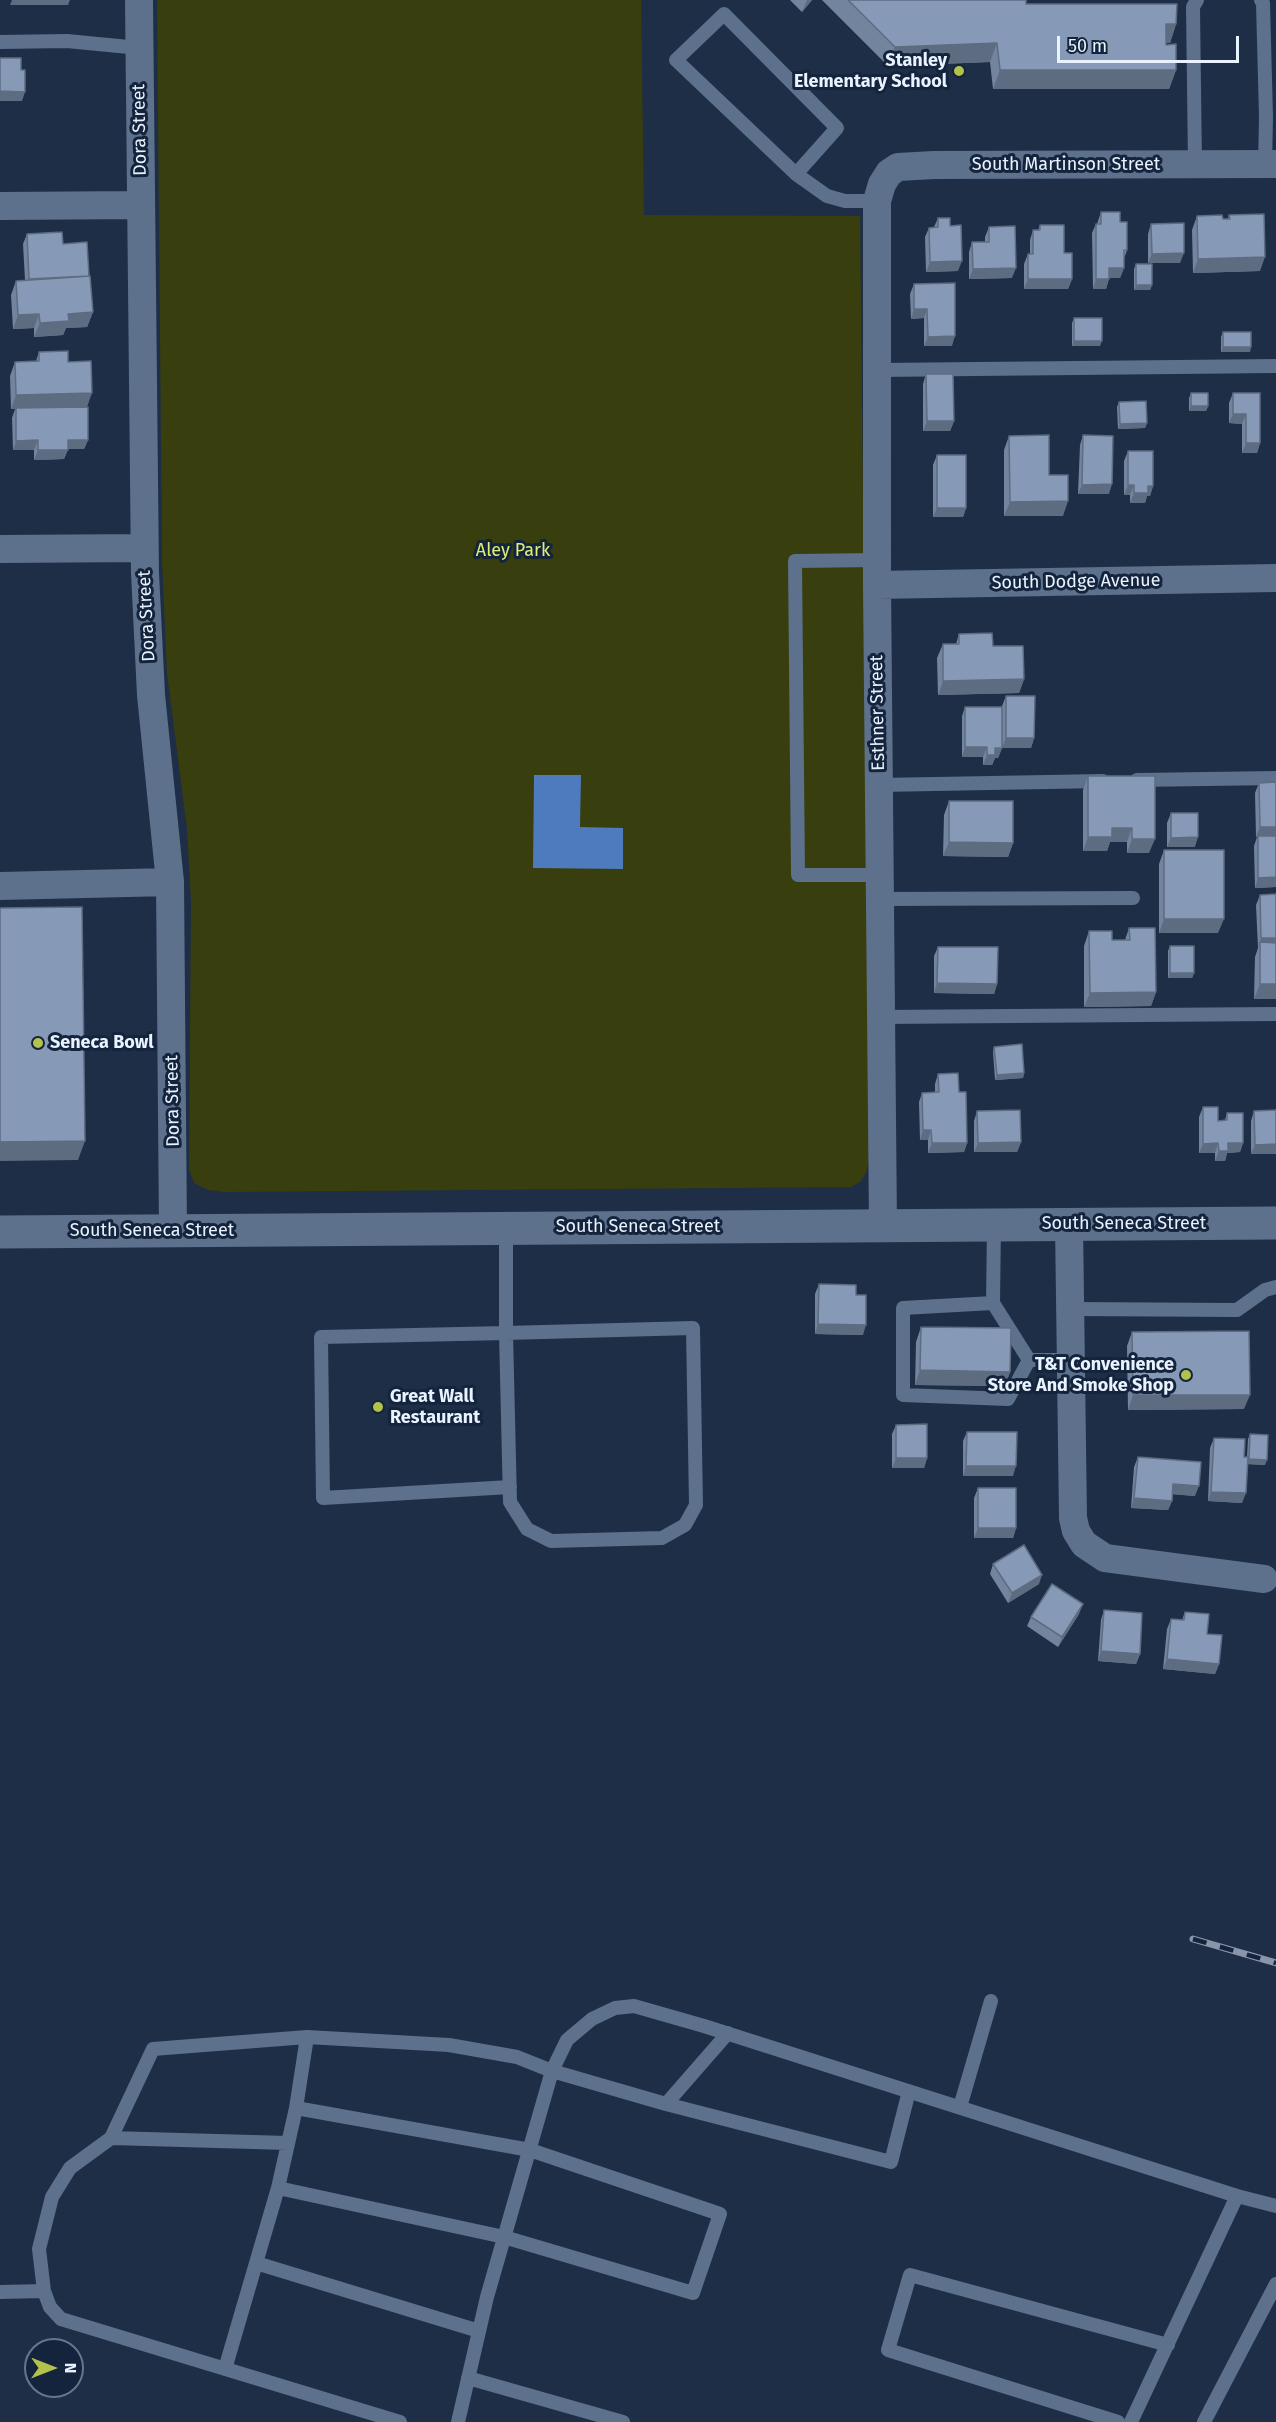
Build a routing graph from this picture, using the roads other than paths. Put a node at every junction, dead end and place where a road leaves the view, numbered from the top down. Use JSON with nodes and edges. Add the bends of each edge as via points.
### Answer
{"nodes":[{"id":1,"x":139,"y":0,"type":"edge"},
{"id":2,"x":1197,"y":0,"type":"edge"},
{"id":3,"x":1261,"y":0,"type":"edge"},
{"id":4,"x":0,"y":42,"type":"edge"},
{"id":5,"x":139,"y":48,"type":"junction"},
{"id":6,"x":1271,"y":164,"type":"edge"},
{"id":7,"x":1195,"y":166,"type":"junction"},
{"id":8,"x":796,"y":174,"type":"junction"},
{"id":9,"x":877,"y":201,"type":"junction"},
{"id":10,"x":141,"y":205,"type":"junction"},
{"id":11,"x":0,"y":206,"type":"edge"},
{"id":12,"x":1276,"y":366,"type":"edge"},
{"id":13,"x":877,"y":370,"type":"junction"},
{"id":14,"x":144,"y":548,"type":"junction"},
{"id":15,"x":0,"y":549,"type":"edge"},
{"id":16,"x":877,"y":573,"type":"junction"},
{"id":17,"x":1276,"y":578,"type":"edge"},
{"id":18,"x":1276,"y":778,"type":"edge"},
{"id":19,"x":879,"y":784,"type":"junction"},
{"id":20,"x":170,"y":882,"type":"junction"},
{"id":21,"x":0,"y":886,"type":"edge"},
{"id":22,"x":880,"y":887,"type":"junction"},
{"id":23,"x":1133,"y":898,"type":"dead end"},
{"id":24,"x":1276,"y":1014,"type":"edge"},
{"id":25,"x":881,"y":1017,"type":"junction"},
{"id":26,"x":1276,"y":1223,"type":"edge"},
{"id":27,"x":994,"y":1224,"type":"junction"},
{"id":28,"x":1069,"y":1224,"type":"junction"},
{"id":29,"x":883,"y":1225,"type":"junction"},
{"id":30,"x":506,"y":1228,"type":"junction"},
{"id":31,"x":173,"y":1230,"type":"junction"},
{"id":32,"x":0,"y":1232,"type":"edge"},
{"id":33,"x":1276,"y":1287,"type":"edge"},
{"id":34,"x":993,"y":1303,"type":"junction"},
{"id":35,"x":1070,"y":1309,"type":"junction"},
{"id":36,"x":506,"y":1333,"type":"junction"},
{"id":37,"x":1029,"y":1360,"type":"junction"},
{"id":38,"x":1071,"y":1360,"type":"junction"},
{"id":39,"x":510,"y":1487,"type":"junction"},
{"id":40,"x":1264,"y":1579,"type":"dead end"},
{"id":41,"x":992,"y":2001,"type":"dead end"},
{"id":42,"x":728,"y":2033,"type":"junction"},
{"id":43,"x":307,"y":2037,"type":"junction"},
{"id":44,"x":552,"y":2071,"type":"junction"},
{"id":45,"x":909,"y":2091,"type":"junction"},
{"id":46,"x":666,"y":2104,"type":"junction"},
{"id":47,"x":960,"y":2107,"type":"junction"},
{"id":48,"x":296,"y":2108,"type":"junction"},
{"id":49,"x":111,"y":2138,"type":"junction"},
{"id":50,"x":288,"y":2143,"type":"junction"},
{"id":51,"x":530,"y":2150,"type":"junction"},
{"id":52,"x":278,"y":2188,"type":"junction"},
{"id":53,"x":1237,"y":2196,"type":"junction"},
{"id":54,"x":1276,"y":2206,"type":"edge"},
{"id":55,"x":504,"y":2237,"type":"junction"},
{"id":56,"x":256,"y":2263,"type":"junction"},
{"id":57,"x":1276,"y":2284,"type":"edge"},
{"id":58,"x":44,"y":2291,"type":"junction"},
{"id":59,"x":0,"y":2292,"type":"edge"},
{"id":60,"x":479,"y":2331,"type":"junction"},
{"id":61,"x":1168,"y":2345,"type":"junction"},
{"id":62,"x":225,"y":2369,"type":"junction"},
{"id":63,"x":468,"y":2378,"type":"junction"},
{"id":64,"x":400,"y":2422,"type":"edge"},
{"id":65,"x":459,"y":2422,"type":"edge"},
{"id":66,"x":623,"y":2422,"type":"edge"},
{"id":67,"x":1118,"y":2422,"type":"edge"},
{"id":68,"x":1131,"y":2422,"type":"edge"},
{"id":69,"x":1204,"y":2422,"type":"edge"}],
"edges":[{"from":1,"to":5,"type":"street","name":"Dora Street"},
{"from":2,"to":7,"type":"lane","via":[[1193,7]]},
{"from":3,"to":6,"type":"lane"},
{"from":4,"to":5,"type":"lane","via":[[67,41]]},
{"from":5,"to":10,"type":"street","name":"Dora Street"},
{"from":6,"to":7,"type":"street","name":"South Martinson Street"},
{"from":7,"to":9,"type":"street","name":"South Martinson Street","via":[[898,167],[886,178]]},
{"from":8,"to":8,"type":"lane","via":[[676,60],[724,14],[837,128]]},
{"from":8,"to":9,"type":"lane","via":[[827,196],[845,201]]},
{"from":9,"to":13,"type":"street","name":"Esthner Street"},
{"from":10,"to":11,"type":"street"},
{"from":10,"to":14,"type":"street","name":"Dora Street"},
{"from":12,"to":13,"type":"lane"},
{"from":13,"to":16,"type":"street","name":"Esthner Street"},
{"from":14,"to":15,"type":"street"},
{"from":14,"to":20,"type":"street","name":"Dora Street","via":[[151,695]]},
{"from":16,"to":17,"type":"street","name":"South Dodge Avenue"},
{"from":16,"to":19,"type":"street","name":"Esthner Street"},
{"from":16,"to":22,"type":"lane","via":[[795,561],[798,875]]},
{"from":18,"to":19,"type":"lane"},
{"from":19,"to":22,"type":"street","name":"Esthner Street"},
{"from":20,"to":21,"type":"street"},
{"from":20,"to":31,"type":"street","name":"Dora Street"},
{"from":22,"to":23,"type":"lane"},
{"from":22,"to":25,"type":"street","name":"Esthner Street"},
{"from":24,"to":25,"type":"lane"},
{"from":25,"to":29,"type":"street","name":"Esthner Street"},
{"from":26,"to":28,"type":"street","name":"South Seneca Street"},
{"from":27,"to":28,"type":"street","name":"South Seneca Street"},
{"from":27,"to":29,"type":"street","name":"South Seneca Street"},
{"from":27,"to":34,"type":"lane"},
{"from":28,"to":35,"type":"street"},
{"from":29,"to":30,"type":"street","name":"South Seneca Street"},
{"from":30,"to":31,"type":"street","name":"South Seneca Street"},
{"from":30,"to":36,"type":"lane"},
{"from":31,"to":32,"type":"street","name":"South Seneca Street"},
{"from":33,"to":35,"type":"lane","via":[[1265,1290],[1237,1310]]},
{"from":34,"to":37,"type":"lane"},
{"from":34,"to":37,"type":"lane","via":[[903,1308],[903,1395],[1008,1399]]},
{"from":35,"to":38,"type":"street"},
{"from":36,"to":39,"type":"lane"},
{"from":36,"to":39,"type":"lane","via":[[321,1337],[324,1498]]},
{"from":36,"to":39,"type":"lane","via":[[693,1328],[696,1505],[685,1525],[662,1538],[551,1541],[527,1529],[510,1502]]},
{"from":37,"to":38,"type":"lane"},
{"from":38,"to":40,"type":"street","via":[[1073,1518],[1084,1544],[1105,1558]]},
{"from":41,"to":47,"type":"lane"},
{"from":42,"to":44,"type":"lane","via":[[634,2006],[615,2008],[592,2019],[567,2040]]},
{"from":42,"to":45,"type":"lane"},
{"from":42,"to":46,"type":"lane"},
{"from":43,"to":44,"type":"lane","via":[[449,2045],[517,2056]]},
{"from":43,"to":48,"type":"lane"},
{"from":43,"to":49,"type":"lane","via":[[153,2049]]},
{"from":44,"to":46,"type":"lane"},
{"from":44,"to":51,"type":"lane"},
{"from":45,"to":46,"type":"lane","via":[[891,2162]]},
{"from":45,"to":47,"type":"lane"},
{"from":47,"to":53,"type":"lane"},
{"from":48,"to":50,"type":"lane"},
{"from":48,"to":51,"type":"lane"},
{"from":49,"to":50,"type":"lane"},
{"from":49,"to":58,"type":"lane","via":[[70,2168],[52,2197],[39,2248]]},
{"from":50,"to":52,"type":"lane"},
{"from":51,"to":55,"type":"lane"},
{"from":51,"to":55,"type":"lane","via":[[720,2214],[693,2293]]},
{"from":52,"to":55,"type":"lane"},
{"from":52,"to":56,"type":"lane"},
{"from":53,"to":54,"type":"lane"},
{"from":53,"to":61,"type":"lane"},
{"from":55,"to":60,"type":"lane"},
{"from":56,"to":60,"type":"lane"},
{"from":56,"to":62,"type":"lane"},
{"from":57,"to":69,"type":"lane"},
{"from":58,"to":59,"type":"lane"},
{"from":58,"to":62,"type":"lane","via":[[61,2319]]},
{"from":60,"to":63,"type":"lane"},
{"from":61,"to":67,"type":"lane","via":[[910,2275],[888,2350]]},
{"from":61,"to":68,"type":"lane"},
{"from":62,"to":64,"type":"lane"},
{"from":63,"to":65,"type":"lane"},
{"from":63,"to":66,"type":"lane"}]}
